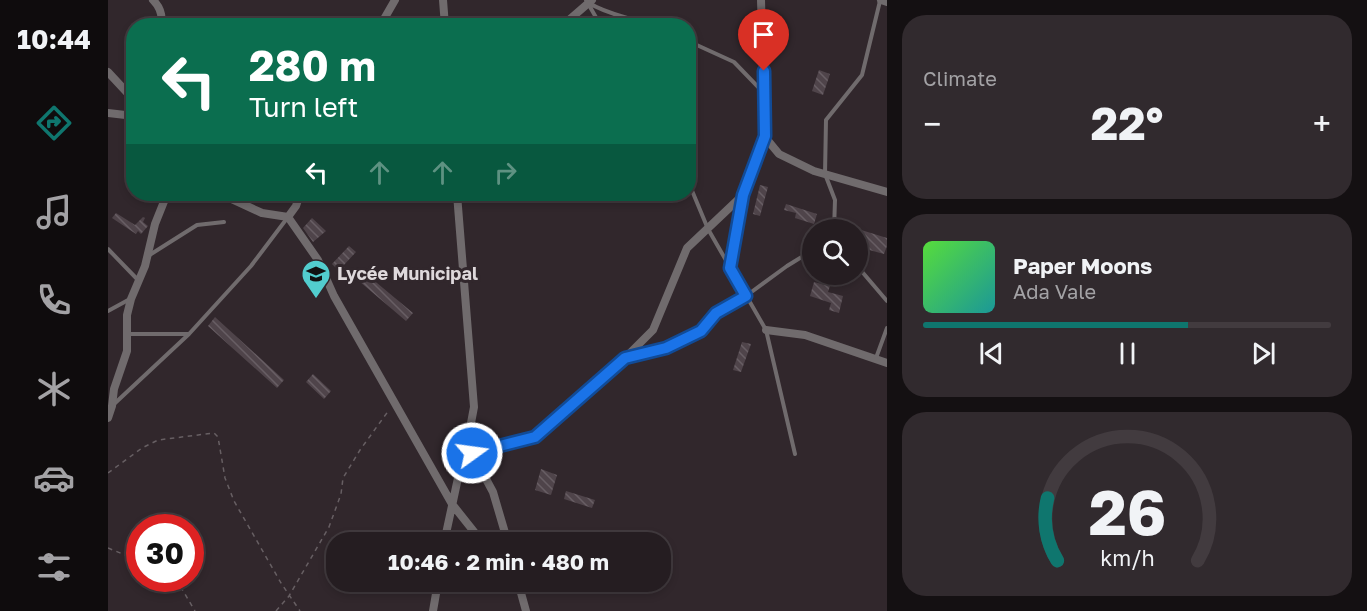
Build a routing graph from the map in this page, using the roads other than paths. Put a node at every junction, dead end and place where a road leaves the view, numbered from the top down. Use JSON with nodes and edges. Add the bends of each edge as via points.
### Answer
{"nodes":[{"id":1,"x":153,"y":0,"type":"edge"},
{"id":2,"x":395,"y":0,"type":"edge"},
{"id":3,"x":443,"y":0,"type":"edge"},
{"id":4,"x":761,"y":0,"type":"edge"},
{"id":5,"x":881,"y":0,"type":"edge"},
{"id":6,"x":589,"y":1,"type":"edge"},
{"id":7,"x":887,"y":2,"type":"edge"},
{"id":8,"x":162,"y":18,"type":"edge"},
{"id":9,"x":385,"y":18,"type":"edge"},
{"id":10,"x":444,"y":18,"type":"edge"},
{"id":11,"x":571,"y":18,"type":"edge"},
{"id":12,"x":597,"y":18,"type":"edge"},
{"id":13,"x":633,"y":18,"type":"edge"},
{"id":14,"x":696,"y":45,"type":"edge"},
{"id":15,"x":108,"y":72,"type":"edge"},
{"id":16,"x":126,"y":91,"type":"edge"},
{"id":17,"x":765,"y":95,"type":"junction"},
{"id":18,"x":108,"y":113,"type":"edge"},
{"id":19,"x":126,"y":115,"type":"edge"},
{"id":20,"x":765,"y":136,"type":"junction"},
{"id":21,"x":825,"y":174,"type":"junction"},
{"id":22,"x":887,"y":192,"type":"edge"},
{"id":23,"x":743,"y":195,"type":"junction"},
{"id":24,"x":164,"y":201,"type":"edge"},
{"id":25,"x":236,"y":201,"type":"edge"},
{"id":26,"x":298,"y":201,"type":"edge"},
{"id":27,"x":459,"y":201,"type":"edge"},
{"id":28,"x":696,"y":201,"type":"edge"},
{"id":29,"x":288,"y":217,"type":"junction"},
{"id":30,"x":834,"y":219,"type":"edge"},
{"id":31,"x":224,"y":222,"type":"dead end"},
{"id":32,"x":708,"y":229,"type":"junction"},
{"id":33,"x":108,"y":249,"type":"edge"},
{"id":34,"x":147,"y":256,"type":"junction"},
{"id":35,"x":802,"y":257,"type":"edge"},
{"id":36,"x":730,"y":268,"type":"junction"},
{"id":37,"x":868,"y":279,"type":"edge"},
{"id":38,"x":138,"y":280,"type":"junction"},
{"id":39,"x":746,"y":296,"type":"junction"},
{"id":40,"x":131,"y":299,"type":"junction"},
{"id":41,"x":887,"y":301,"type":"edge"},
{"id":42,"x":108,"y":311,"type":"edge"},
{"id":43,"x":887,"y":328,"type":"edge"},
{"id":44,"x":766,"y":330,"type":"junction"},
{"id":45,"x":128,"y":334,"type":"junction"},
{"id":46,"x":189,"y":334,"type":"junction"},
{"id":47,"x":625,"y":358,"type":"junction"},
{"id":48,"x":876,"y":359,"type":"junction"},
{"id":49,"x":887,"y":363,"type":"edge"},
{"id":50,"x":112,"y":406,"type":"junction"},
{"id":51,"x":108,"y":418,"type":"edge"},
{"id":52,"x":472,"y":453,"type":"junction"},
{"id":53,"x":795,"y":454,"type":"dead end"},
{"id":54,"x":452,"y":504,"type":"junction"},
{"id":55,"x":446,"y":532,"type":"edge"},
{"id":56,"x":474,"y":532,"type":"edge"},
{"id":57,"x":505,"y":532,"type":"edge"},
{"id":58,"x":436,"y":592,"type":"edge"},
{"id":59,"x":519,"y":592,"type":"edge"},
{"id":60,"x":433,"y":611,"type":"edge"},
{"id":61,"x":526,"y":611,"type":"edge"}],
"edges":[{"from":1,"to":8,"type":"street"},
{"from":2,"to":9,"type":"street"},
{"from":3,"to":10,"type":"street"},
{"from":4,"to":17,"type":"street"},
{"from":5,"to":7,"type":"street"},
{"from":5,"to":21,"type":"lane","via":[[862,75],[826,120]]},
{"from":6,"to":11,"type":"street"},
{"from":6,"to":12,"type":"lane"},
{"from":6,"to":13,"type":"lane","via":[[603,12]]},
{"from":14,"to":17,"type":"lane","via":[[734,62]]},
{"from":15,"to":16,"type":"street"},
{"from":17,"to":20,"type":"street"},
{"from":18,"to":19,"type":"street"},
{"from":20,"to":21,"type":"street","via":[[779,154]]},
{"from":20,"to":23,"type":"street"},
{"from":21,"to":22,"type":"street"},
{"from":21,"to":30,"type":"lane","via":[[835,200]]},
{"from":23,"to":32,"type":"street"},
{"from":23,"to":36,"type":"lane"},
{"from":24,"to":34,"type":"street"},
{"from":25,"to":29,"type":"street","via":[[262,213]]},
{"from":26,"to":29,"type":"street"},
{"from":27,"to":52,"type":"street","via":[[474,407],[468,439]]},
{"from":28,"to":32,"type":"lane"},
{"from":29,"to":46,"type":"lane","via":[[251,266]]},
{"from":29,"to":54,"type":"street","via":[[318,261]]},
{"from":31,"to":34,"type":"lane","via":[[197,225]]},
{"from":32,"to":36,"type":"lane"},
{"from":32,"to":47,"type":"street","via":[[687,248],[653,330]]},
{"from":33,"to":38,"type":"lane"},
{"from":34,"to":38,"type":"street"},
{"from":35,"to":39,"type":"lane"},
{"from":36,"to":39,"type":"lane"},
{"from":37,"to":41,"type":"lane"},
{"from":38,"to":40,"type":"street"},
{"from":39,"to":44,"type":"lane"},
{"from":39,"to":47,"type":"lane","via":[[716,313],[701,331],[666,348]]},
{"from":40,"to":42,"type":"lane"},
{"from":40,"to":45,"type":"street"},
{"from":43,"to":48,"type":"lane"},
{"from":44,"to":48,"type":"street","via":[[805,335]]},
{"from":44,"to":53,"type":"lane"},
{"from":45,"to":46,"type":"lane"},
{"from":45,"to":50,"type":"street"},
{"from":46,"to":50,"type":"lane"},
{"from":47,"to":52,"type":"street","via":[[535,437]]},
{"from":48,"to":49,"type":"street"},
{"from":50,"to":51,"type":"street"},
{"from":52,"to":54,"type":"street","via":[[461,464]]},
{"from":52,"to":57,"type":"street","via":[[493,492]]},
{"from":54,"to":55,"type":"street"},
{"from":54,"to":56,"type":"street"},
{"from":58,"to":60,"type":"street"},
{"from":59,"to":61,"type":"street"}]}
